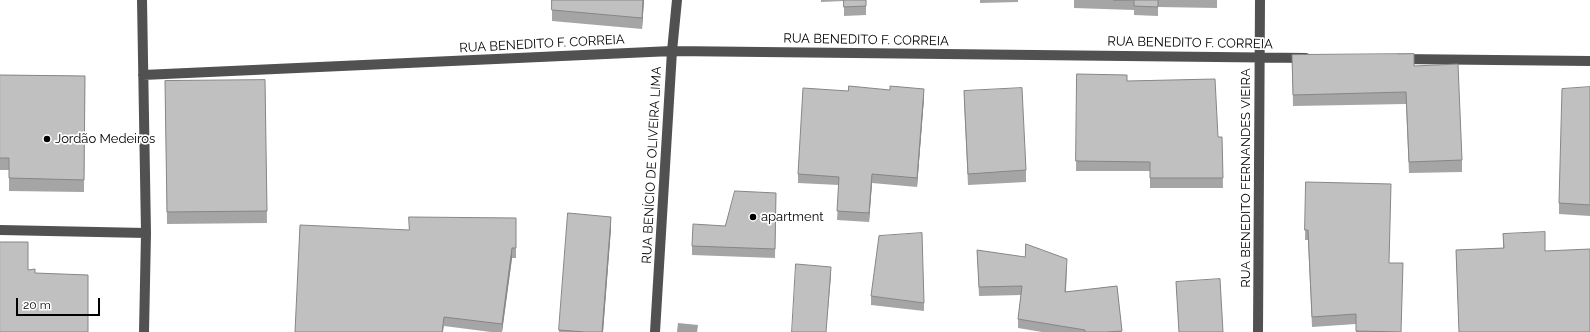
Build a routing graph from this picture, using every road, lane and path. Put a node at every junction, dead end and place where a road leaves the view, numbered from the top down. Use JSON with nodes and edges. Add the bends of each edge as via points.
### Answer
{"nodes":[{"id":1,"x":142,"y":0,"type":"edge"},
{"id":2,"x":677,"y":0,"type":"edge"},
{"id":3,"x":1260,"y":0,"type":"edge"},
{"id":4,"x":672,"y":51,"type":"junction"},
{"id":5,"x":1260,"y":57,"type":"junction"},
{"id":6,"x":1315,"y":58,"type":"edge"},
{"id":7,"x":1393,"y":59,"type":"edge"},
{"id":8,"x":1590,"y":62,"type":"edge"},
{"id":9,"x":143,"y":75,"type":"junction"},
{"id":10,"x":0,"y":230,"type":"edge"},
{"id":11,"x":146,"y":233,"type":"junction"},
{"id":12,"x":144,"y":332,"type":"edge"},
{"id":13,"x":655,"y":332,"type":"edge"},
{"id":14,"x":1258,"y":332,"type":"edge"}],
"edges":[{"from":1,"to":9,"type":"street"},
{"from":2,"to":4,"type":"street","name":"RUA BENÍCIO DE OLIVEIRA LIMA"},
{"from":3,"to":5,"type":"street","name":"RUA BENEDITO FERNANDES VIEIRA"},
{"from":4,"to":5,"type":"street","name":"RUA BENEDITO F. CORREIA"},
{"from":4,"to":9,"type":"street","name":"RUA BENEDITO F. CORREIA"},
{"from":4,"to":13,"type":"street","name":"RUA BENÍCIO DE OLIVEIRA LIMA"},
{"from":5,"to":6,"type":"street","name":"RUA BENEDITO F. CORREIA"},
{"from":5,"to":14,"type":"street","name":"RUA BENEDITO FERNANDES VIEIRA"},
{"from":7,"to":8,"type":"street"},
{"from":9,"to":11,"type":"street"},
{"from":10,"to":11,"type":"street"},
{"from":11,"to":12,"type":"street"}]}
